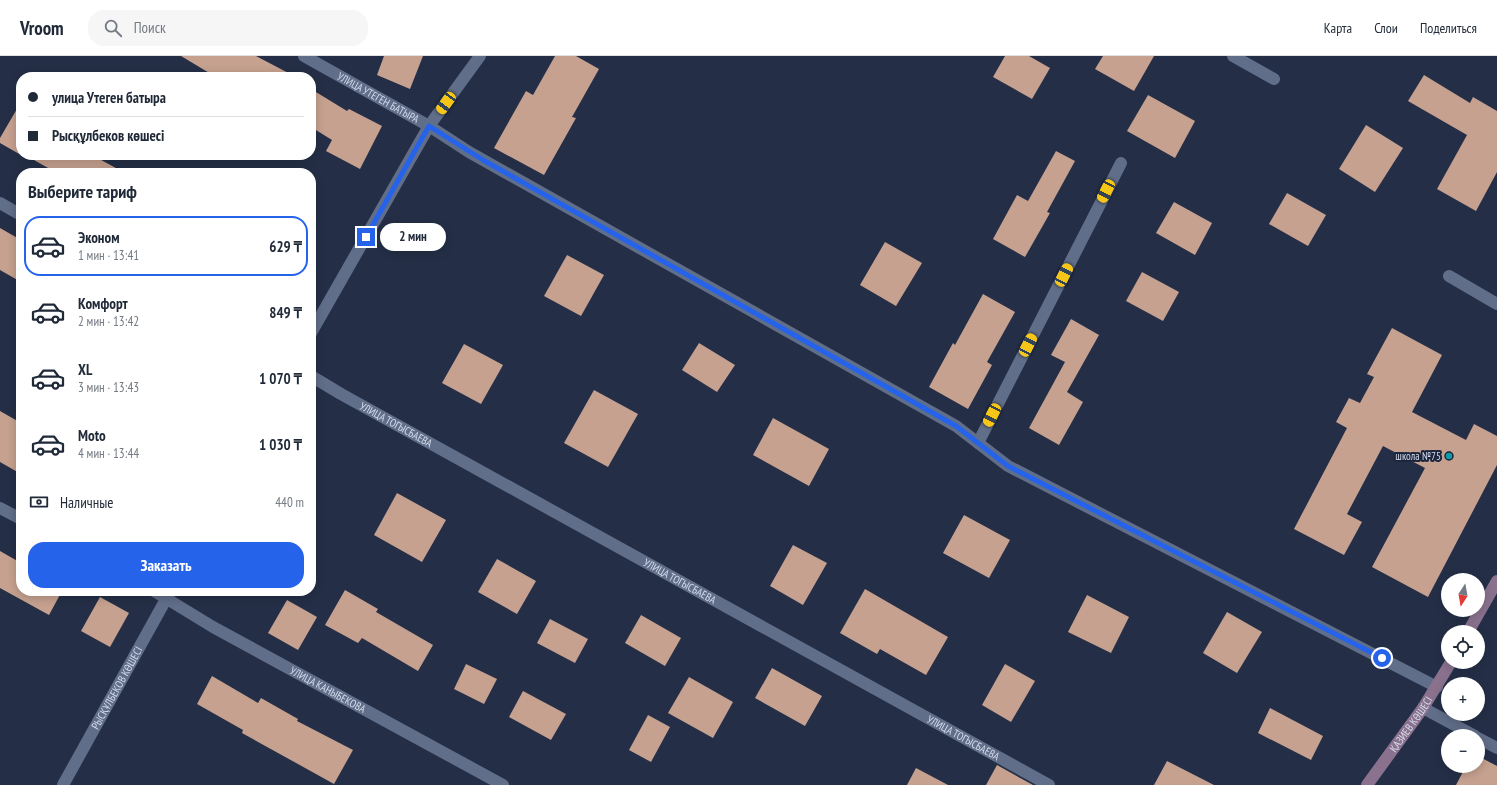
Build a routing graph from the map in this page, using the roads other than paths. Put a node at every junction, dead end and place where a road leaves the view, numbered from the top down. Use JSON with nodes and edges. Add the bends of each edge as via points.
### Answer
{"nodes":[{"id":1,"x":304,"y":56,"type":"edge"},
{"id":2,"x":480,"y":56,"type":"edge"},
{"id":3,"x":1233,"y":56,"type":"edge"},
{"id":4,"x":1274,"y":79,"type":"dead end"},
{"id":5,"x":429,"y":126,"type":"junction"},
{"id":6,"x":1121,"y":163,"type":"dead end"},
{"id":7,"x":0,"y":203,"type":"edge"},
{"id":8,"x":16,"y":212,"type":"edge"},
{"id":9,"x":1449,"y":276,"type":"dead end"},
{"id":10,"x":1497,"y":304,"type":"edge"},
{"id":11,"x":316,"y":324,"type":"edge"},
{"id":12,"x":316,"y":379,"type":"edge"},
{"id":13,"x":978,"y":443,"type":"junction"},
{"id":14,"x":0,"y":508,"type":"edge"},
{"id":15,"x":16,"y":516,"type":"edge"},
{"id":16,"x":1497,"y":581,"type":"edge"},
{"id":17,"x":168,"y":596,"type":"edge"},
{"id":18,"x":170,"y":596,"type":"edge"},
{"id":19,"x":1472,"y":625,"type":"edge"},
{"id":20,"x":1447,"y":669,"type":"edge"},
{"id":21,"x":1437,"y":687,"type":"junction"},
{"id":22,"x":1423,"y":708,"type":"junction"},
{"id":23,"x":1462,"y":729,"type":"edge"},
{"id":24,"x":1485,"y":742,"type":"edge"},
{"id":25,"x":1497,"y":748,"type":"edge"},
{"id":26,"x":63,"y":785,"type":"edge"},
{"id":27,"x":503,"y":785,"type":"edge"},
{"id":28,"x":1049,"y":785,"type":"edge"},
{"id":29,"x":1367,"y":785,"type":"edge"}],
"edges":[{"from":1,"to":5,"type":"street","name":"УЛИЦА УТЕГЕН БАТЫРА"},
{"from":2,"to":5,"type":"street"},
{"from":3,"to":4,"type":"street"},
{"from":5,"to":11,"type":"street"},
{"from":5,"to":13,"type":"street","name":"УЛИЦА УТЕГЕН БАТЫРА","via":[[476,156],[956,426]]},
{"from":6,"to":13,"type":"street"},
{"from":7,"to":8,"type":"street"},
{"from":9,"to":10,"type":"street"},
{"from":12,"to":28,"type":"street","name":"УЛИЦА ТОГЫСБАЕВА"},
{"from":13,"to":21,"type":"street","name":"УЛИЦА УТЕГЕН БАТЫРА","via":[[1008,466]]},
{"from":14,"to":15,"type":"street"},
{"from":16,"to":19,"type":"street"},
{"from":17,"to":26,"type":"street","name":"РЫСҚҰЛБЕКОВ КӨШЕСІ"},
{"from":18,"to":27,"type":"street","name":"УЛИЦА КАНЫБЕКОВА","via":[[213,626]]},
{"from":20,"to":21,"type":"street","name":"ҚАЗИЕВ КӨШЕСІ"},
{"from":21,"to":22,"type":"street","name":"ҚАЗИЕВ КӨШЕСІ"},
{"from":22,"to":23,"type":"street"},
{"from":22,"to":29,"type":"street","name":"ҚАЗИЕВ КӨШЕСІ"},
{"from":24,"to":25,"type":"street"}]}
